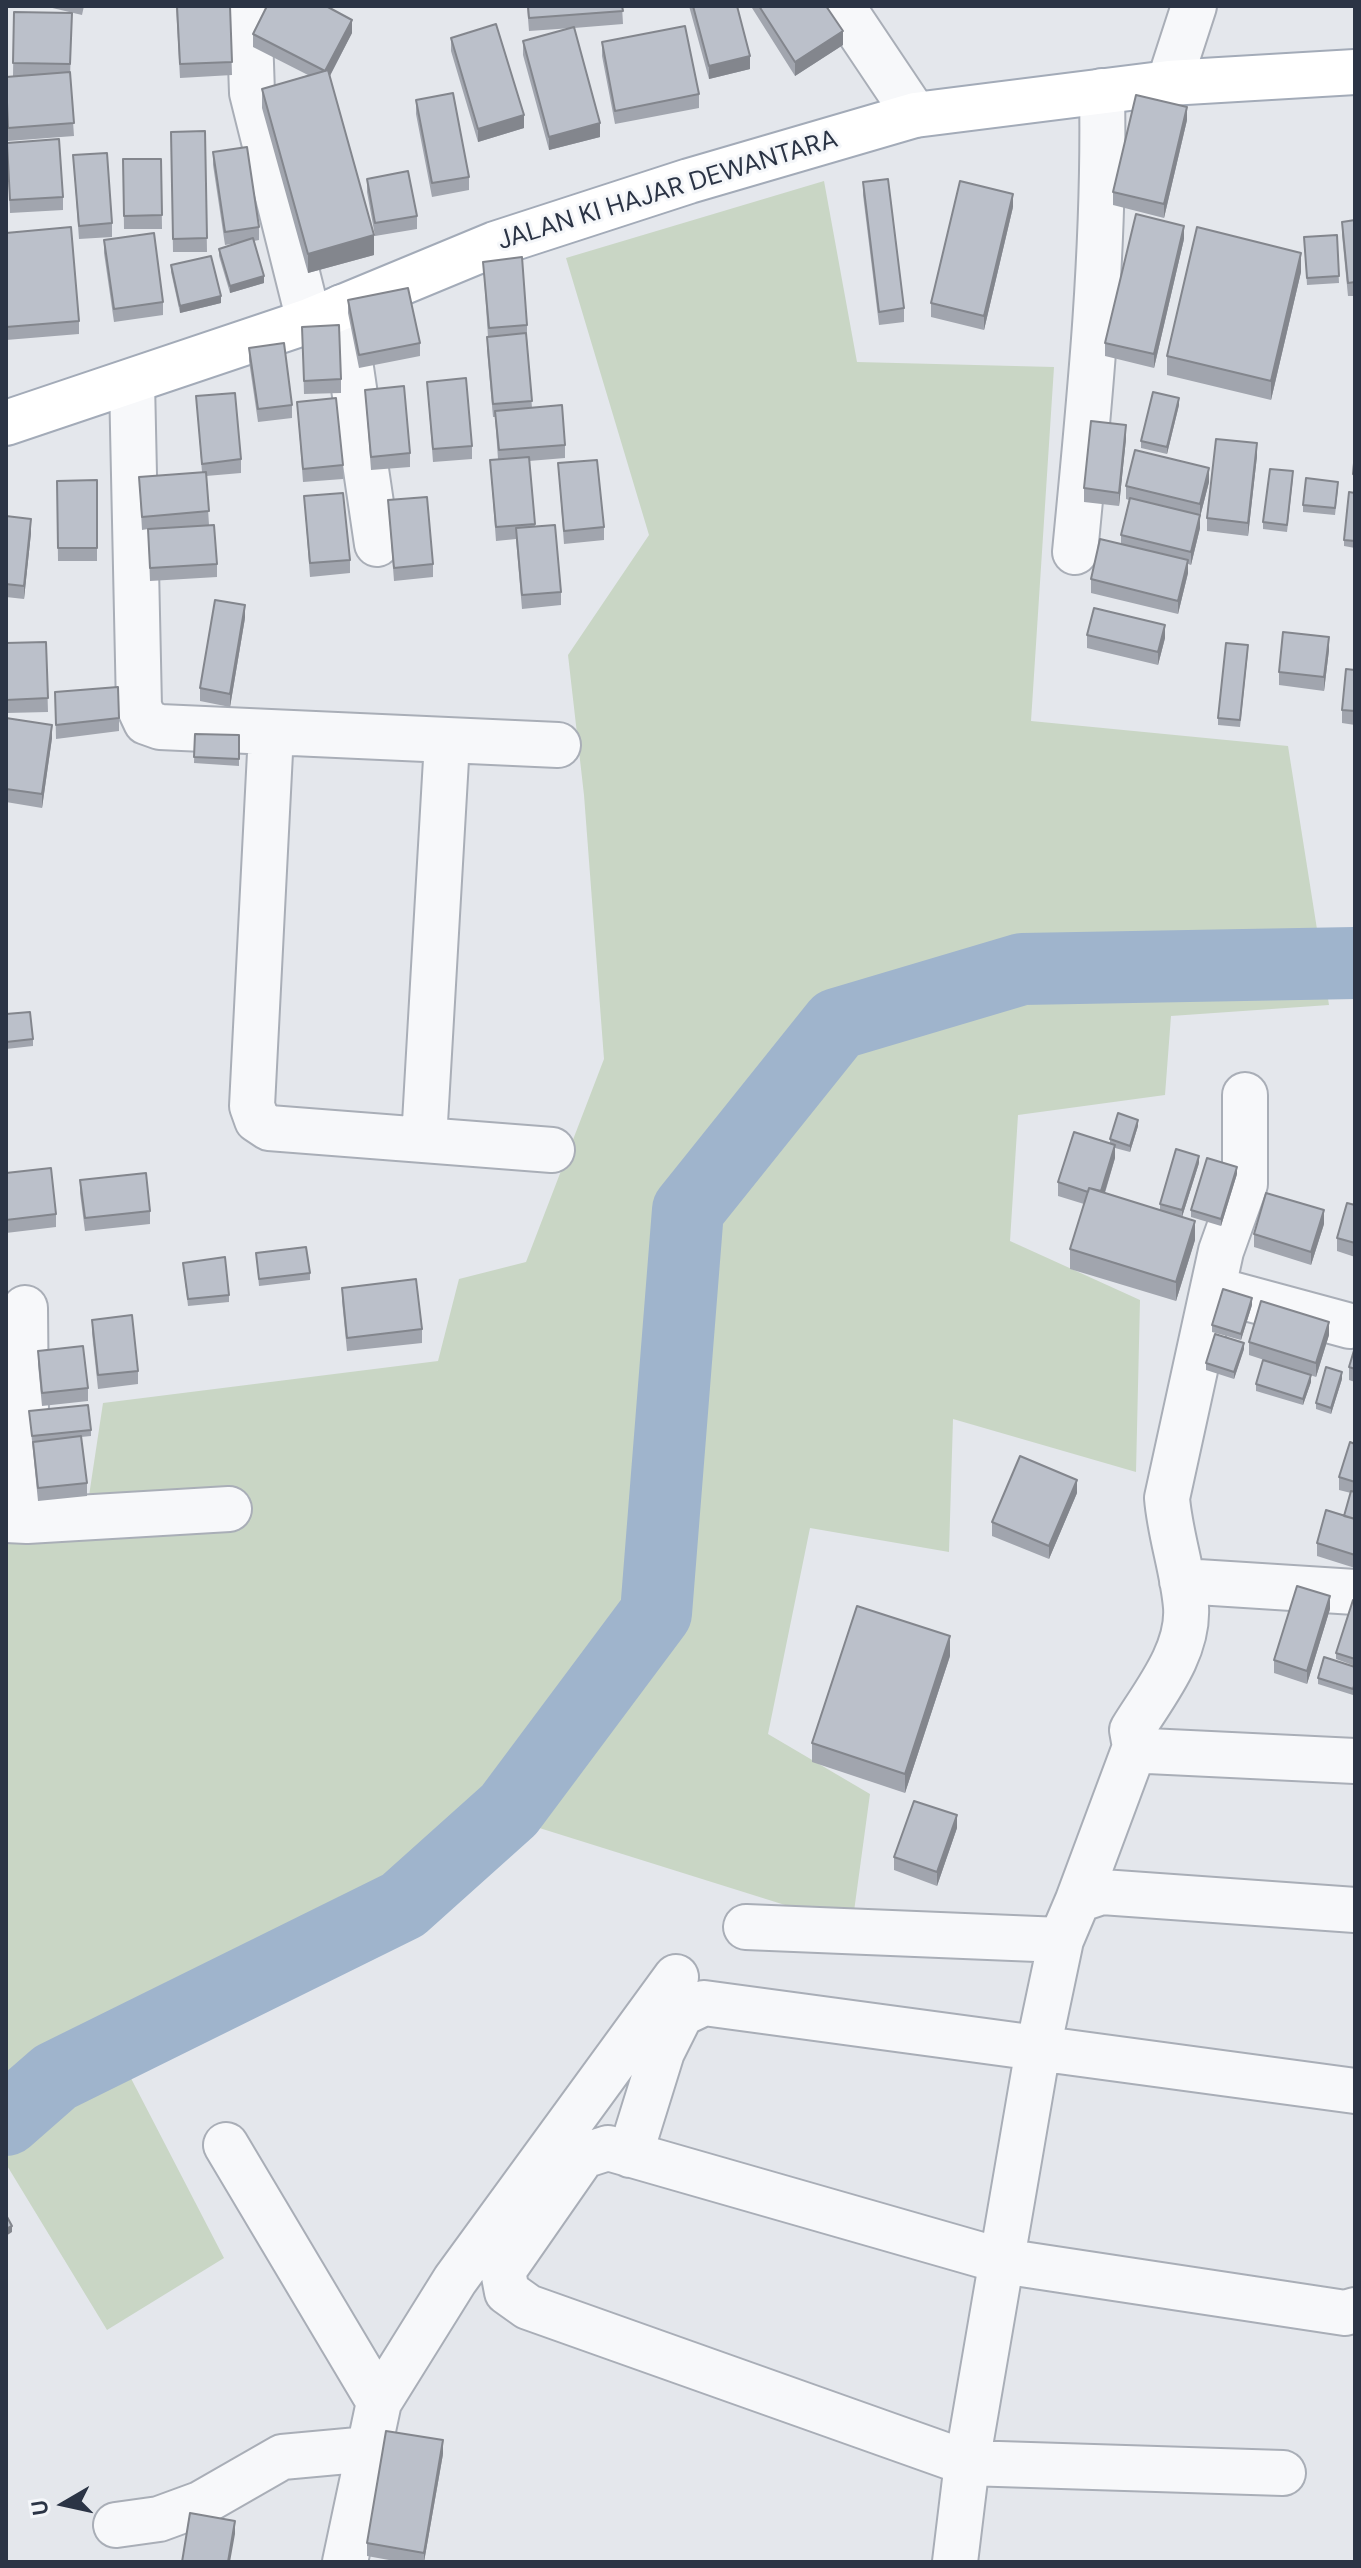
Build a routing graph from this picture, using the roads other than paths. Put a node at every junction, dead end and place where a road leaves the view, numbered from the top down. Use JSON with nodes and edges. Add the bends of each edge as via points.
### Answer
{"nodes":[{"id":1,"x":249,"y":6,"type":"edge"},
{"id":2,"x":842,"y":6,"type":"edge"},
{"id":3,"x":1194,"y":6,"type":"edge"},
{"id":4,"x":1355,"y":72,"type":"edge"},
{"id":5,"x":1169,"y":83,"type":"junction"},
{"id":6,"x":1102,"y":91,"type":"junction"},
{"id":7,"x":915,"y":115,"type":"junction"},
{"id":8,"x":325,"y":314,"type":"junction"},
{"id":9,"x":132,"y":382,"type":"junction"},
{"id":10,"x":6,"y":423,"type":"edge"},
{"id":11,"x":377,"y":544,"type":"dead end"},
{"id":12,"x":1075,"y":552,"type":"dead end"},
{"id":13,"x":271,"y":733,"type":"junction"},
{"id":14,"x":447,"y":742,"type":"junction"},
{"id":15,"x":558,"y":745,"type":"dead end"},
{"id":16,"x":1245,"y":1095,"type":"dead end"},
{"id":17,"x":424,"y":1140,"type":"junction"},
{"id":18,"x":552,"y":1150,"type":"dead end"},
{"id":19,"x":1213,"y":1289,"type":"junction"},
{"id":20,"x":25,"y":1308,"type":"dead end"},
{"id":21,"x":1350,"y":1326,"type":"dead end"},
{"id":22,"x":229,"y":1509,"type":"dead end"},
{"id":23,"x":17,"y":1521,"type":"edge"},
{"id":24,"x":1182,"y":1581,"type":"junction"},
{"id":25,"x":1355,"y":1592,"type":"edge"},
{"id":26,"x":1135,"y":1747,"type":"junction"},
{"id":27,"x":1355,"y":1761,"type":"edge"},
{"id":28,"x":1078,"y":1900,"type":"junction"},
{"id":29,"x":1355,"y":1910,"type":"edge"},
{"id":30,"x":746,"y":1927,"type":"dead end"},
{"id":31,"x":1061,"y":1940,"type":"junction"},
{"id":32,"x":676,"y":1977,"type":"dead end"},
{"id":33,"x":1038,"y":2049,"type":"junction"},
{"id":34,"x":1355,"y":2091,"type":"edge"},
{"id":35,"x":226,"y":2145,"type":"dead end"},
{"id":36,"x":630,"y":2155,"type":"junction"},
{"id":37,"x":1002,"y":2261,"type":"junction"},
{"id":38,"x":1355,"y":2310,"type":"edge"},
{"id":39,"x":379,"y":2402,"type":"junction"},
{"id":40,"x":369,"y":2449,"type":"junction"},
{"id":41,"x":967,"y":2463,"type":"junction"},
{"id":42,"x":1283,"y":2473,"type":"dead end"},
{"id":43,"x":116,"y":2525,"type":"dead end"},
{"id":44,"x":345,"y":2562,"type":"edge"},
{"id":45,"x":955,"y":2562,"type":"edge"}],
"edges":[{"from":1,"to":8,"type":"street","via":[[252,93]]},
{"from":2,"to":7,"type":"street"},
{"from":3,"to":5,"type":"street"},
{"from":4,"to":5,"type":"main road","name":"JALAN KI HAJAR DEWANTARA"},
{"from":5,"to":6,"type":"main road","name":"JALAN KI HAJAR DEWANTARA"},
{"from":6,"to":7,"type":"main road","name":"JALAN KI HAJAR DEWANTARA"},
{"from":6,"to":12,"type":"street","via":[[1098,316]]},
{"from":7,"to":8,"type":"main road","name":"JALAN KI HAJAR DEWANTARA","via":[[495,244]]},
{"from":8,"to":9,"type":"main road","name":"JALAN KI HAJAR DEWANTARA"},
{"from":8,"to":11,"type":"street"},
{"from":9,"to":10,"type":"main road","name":"JALAN KI HAJAR DEWANTARA"},
{"from":9,"to":13,"type":"street","via":[[139,707],[146,722],[160,727]]},
{"from":13,"to":14,"type":"street"},
{"from":13,"to":17,"type":"street","via":[[252,1106],[257,1120],[269,1128]]},
{"from":14,"to":15,"type":"street"},
{"from":14,"to":17,"type":"street"},
{"from":16,"to":19,"type":"street","via":[[1245,1184]]},
{"from":17,"to":18,"type":"street"},
{"from":19,"to":21,"type":"street"},
{"from":19,"to":24,"type":"street","via":[[1167,1498]]},
{"from":20,"to":23,"type":"street"},
{"from":22,"to":23,"type":"street"},
{"from":24,"to":25,"type":"street"},
{"from":24,"to":26,"type":"street","via":[[1183,1635],[1132,1730]]},
{"from":26,"to":27,"type":"street"},
{"from":26,"to":28,"type":"street"},
{"from":28,"to":29,"type":"street","via":[[1102,1892]]},
{"from":28,"to":31,"type":"street"},
{"from":30,"to":31,"type":"street"},
{"from":31,"to":33,"type":"street"},
{"from":32,"to":39,"type":"street","via":[[455,2280]]},
{"from":33,"to":34,"type":"street"},
{"from":33,"to":36,"type":"street","via":[[704,2003],[681,2014],[662,2052]]},
{"from":33,"to":37,"type":"street"},
{"from":35,"to":39,"type":"street"},
{"from":36,"to":37,"type":"street"},
{"from":36,"to":41,"type":"street","via":[[608,2148],[583,2156],[503,2271],[502,2282],[513,2298]]},
{"from":37,"to":38,"type":"street","via":[[1345,2313]]},
{"from":37,"to":41,"type":"street"},
{"from":39,"to":40,"type":"street"},
{"from":40,"to":43,"type":"street","via":[[282,2457],[200,2504],[159,2519]]},
{"from":40,"to":44,"type":"street"},
{"from":41,"to":42,"type":"street"},
{"from":41,"to":45,"type":"street"}]}
